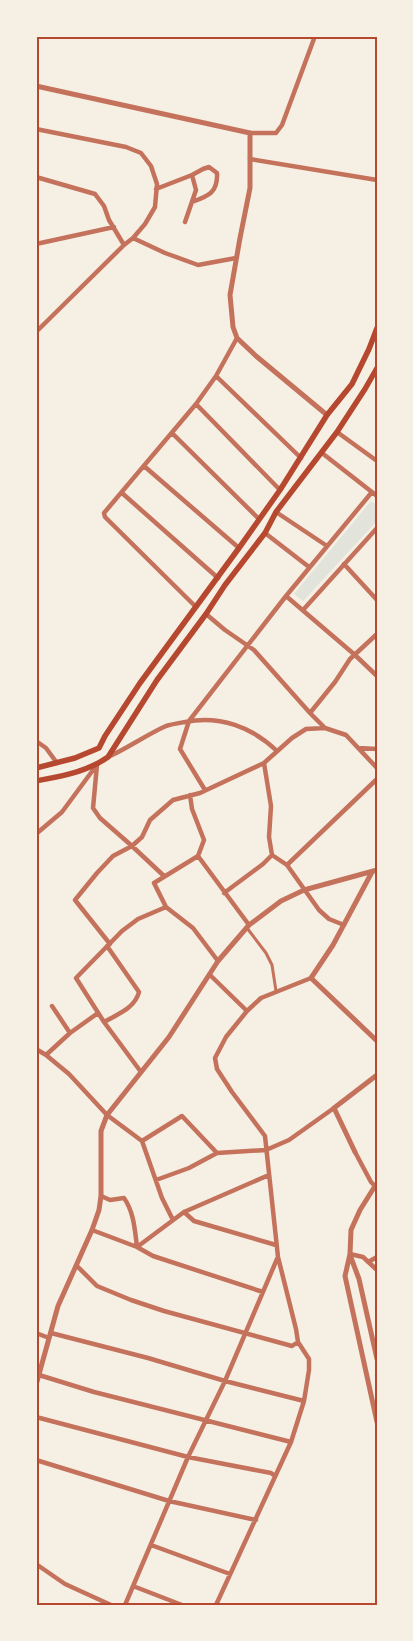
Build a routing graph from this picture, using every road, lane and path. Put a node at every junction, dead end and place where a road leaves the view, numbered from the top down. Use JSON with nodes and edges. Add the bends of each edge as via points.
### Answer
{"nodes":[{"id":1,"x":314,"y":36,"type":"edge"},
{"id":2,"x":36,"y":86,"type":"edge"},
{"id":3,"x":36,"y":129,"type":"edge"},
{"id":4,"x":250,"y":133,"type":"junction"},
{"id":5,"x":250,"y":159,"type":"junction"},
{"id":6,"x":192,"y":174,"type":"junction"},
{"id":7,"x":36,"y":176,"type":"edge"},
{"id":8,"x":377,"y":180,"type":"edge"},
{"id":9,"x":156,"y":189,"type":"junction"},
{"id":10,"x":192,"y":202,"type":"junction"},
{"id":11,"x":184,"y":222,"type":"dead end"},
{"id":12,"x":114,"y":227,"type":"junction"},
{"id":13,"x":133,"y":238,"type":"junction"},
{"id":14,"x":36,"y":244,"type":"edge"},
{"id":15,"x":124,"y":245,"type":"junction"},
{"id":16,"x":236,"y":258,"type":"junction"},
{"id":17,"x":377,"y":328,"type":"edge"},
{"id":18,"x":36,"y":332,"type":"edge"},
{"id":19,"x":237,"y":338,"type":"junction"},
{"id":20,"x":377,"y":368,"type":"edge"},
{"id":21,"x":216,"y":376,"type":"junction"},
{"id":22,"x":196,"y":404,"type":"junction"},
{"id":23,"x":327,"y":415,"type":"junction"},
{"id":24,"x":337,"y":432,"type":"junction"},
{"id":25,"x":172,"y":433,"type":"junction"},
{"id":26,"x":322,"y":453,"type":"junction"},
{"id":27,"x":301,"y":458,"type":"junction"},
{"id":28,"x":377,"y":461,"type":"edge"},
{"id":29,"x":144,"y":466,"type":"junction"},
{"id":30,"x":280,"y":490,"type":"junction"},
{"id":31,"x":372,"y":492,"type":"junction"},
{"id":32,"x":122,"y":493,"type":"junction"},
{"id":33,"x":377,"y":496,"type":"edge"},
{"id":34,"x":276,"y":512,"type":"junction"},
{"id":35,"x":259,"y":518,"type":"junction"},
{"id":36,"x":377,"y":528,"type":"edge"},
{"id":37,"x":266,"y":533,"type":"junction"},
{"id":38,"x":326,"y":546,"type":"junction"},
{"id":39,"x":239,"y":548,"type":"junction"},
{"id":40,"x":344,"y":564,"type":"junction"},
{"id":41,"x":309,"y":567,"type":"junction"},
{"id":42,"x":218,"y":578,"type":"junction"},
{"id":43,"x":286,"y":596,"type":"junction"},
{"id":44,"x":377,"y":600,"type":"edge"},
{"id":45,"x":195,"y":606,"type":"junction"},
{"id":46,"x":303,"y":610,"type":"junction"},
{"id":47,"x":206,"y":614,"type":"junction"},
{"id":48,"x":377,"y":634,"type":"edge"},
{"id":49,"x":247,"y":645,"type":"junction"},
{"id":50,"x":355,"y":655,"type":"junction"},
{"id":51,"x":377,"y":676,"type":"edge"},
{"id":52,"x":310,"y":713,"type":"junction"},
{"id":53,"x":189,"y":721,"type":"junction"},
{"id":54,"x":325,"y":728,"type":"junction"},
{"id":55,"x":36,"y":741,"type":"edge"},
{"id":56,"x":358,"y":748,"type":"junction"},
{"id":57,"x":377,"y":749,"type":"edge"},
{"id":58,"x":277,"y":751,"type":"junction"},
{"id":59,"x":108,"y":757,"type":"junction"},
{"id":60,"x":57,"y":763,"type":"junction"},
{"id":61,"x":264,"y":763,"type":"junction"},
{"id":62,"x":97,"y":765,"type":"junction"},
{"id":63,"x":36,"y":768,"type":"edge"},
{"id":64,"x":377,"y":768,"type":"edge"},
{"id":65,"x":377,"y":779,"type":"edge"},
{"id":66,"x":36,"y":781,"type":"edge"},
{"id":67,"x":205,"y":790,"type":"junction"},
{"id":68,"x":190,"y":795,"type":"junction"},
{"id":69,"x":36,"y":834,"type":"edge"},
{"id":70,"x":132,"y":846,"type":"junction"},
{"id":71,"x":272,"y":855,"type":"junction"},
{"id":72,"x":198,"y":856,"type":"junction"},
{"id":73,"x":287,"y":865,"type":"junction"},
{"id":74,"x":374,"y":871,"type":"edge"},
{"id":75,"x":164,"y":876,"type":"junction"},
{"id":76,"x":304,"y":890,"type":"junction"},
{"id":77,"x":224,"y":893,"type":"junction"},
{"id":78,"x":166,"y":907,"type":"junction"},
{"id":79,"x":344,"y":925,"type":"junction"},
{"id":80,"x":248,"y":926,"type":"junction"},
{"id":81,"x":109,"y":945,"type":"junction"},
{"id":82,"x":218,"y":961,"type":"junction"},
{"id":83,"x":210,"y":975,"type":"junction"},
{"id":84,"x":311,"y":978,"type":"junction"},
{"id":85,"x":276,"y":991,"type":"junction"},
{"id":86,"x":52,"y":1006,"type":"dead end"},
{"id":87,"x":247,"y":1010,"type":"junction"},
{"id":88,"x":98,"y":1013,"type":"junction"},
{"id":89,"x":104,"y":1022,"type":"junction"},
{"id":90,"x":70,"y":1033,"type":"junction"},
{"id":91,"x":377,"y":1041,"type":"edge"},
{"id":92,"x":36,"y":1050,"type":"edge"},
{"id":93,"x":46,"y":1055,"type":"junction"},
{"id":94,"x":140,"y":1072,"type":"junction"},
{"id":95,"x":377,"y":1075,"type":"edge"},
{"id":96,"x":334,"y":1108,"type":"junction"},
{"id":97,"x":107,"y":1114,"type":"junction"},
{"id":98,"x":142,"y":1141,"type":"junction"},
{"id":99,"x":266,"y":1150,"type":"junction"},
{"id":100,"x":355,"y":1152,"type":"joint"},
{"id":101,"x":217,"y":1153,"type":"junction"},
{"id":102,"x":269,"y":1175,"type":"junction"},
{"id":103,"x":156,"y":1180,"type":"junction"},
{"id":104,"x":376,"y":1185,"type":"edge"},
{"id":105,"x":101,"y":1196,"type":"junction"},
{"id":106,"x":184,"y":1212,"type":"junction"},
{"id":107,"x":173,"y":1220,"type":"junction"},
{"id":108,"x":92,"y":1230,"type":"junction"},
{"id":109,"x":276,"y":1245,"type":"junction"},
{"id":110,"x":137,"y":1247,"type":"junction"},
{"id":111,"x":350,"y":1254,"type":"junction"},
{"id":112,"x":278,"y":1257,"type":"junction"},
{"id":113,"x":377,"y":1257,"type":"edge"},
{"id":114,"x":368,"y":1262,"type":"junction"},
{"id":115,"x":77,"y":1266,"type":"junction"},
{"id":116,"x":377,"y":1270,"type":"edge"},
{"id":117,"x":263,"y":1292,"type":"junction"},
{"id":118,"x":36,"y":1333,"type":"edge"},
{"id":119,"x":246,"y":1333,"type":"junction"},
{"id":120,"x":50,"y":1336,"type":"junction"},
{"id":121,"x":298,"y":1342,"type":"junction"},
{"id":122,"x":377,"y":1359,"type":"edge"},
{"id":123,"x":39,"y":1375,"type":"junction"},
{"id":124,"x":225,"y":1381,"type":"junction"},
{"id":125,"x":36,"y":1385,"type":"edge"},
{"id":126,"x":304,"y":1401,"type":"junction"},
{"id":127,"x":36,"y":1417,"type":"edge"},
{"id":128,"x":206,"y":1420,"type":"junction"},
{"id":129,"x":377,"y":1422,"type":"edge"},
{"id":130,"x":291,"y":1442,"type":"junction"},
{"id":131,"x":188,"y":1457,"type":"junction"},
{"id":132,"x":36,"y":1460,"type":"edge"},
{"id":133,"x":275,"y":1476,"type":"junction"},
{"id":134,"x":169,"y":1501,"type":"junction"},
{"id":135,"x":256,"y":1520,"type":"junction"},
{"id":136,"x":151,"y":1545,"type":"junction"},
{"id":137,"x":36,"y":1564,"type":"edge"},
{"id":138,"x":230,"y":1574,"type":"junction"},
{"id":139,"x":133,"y":1586,"type":"junction"},
{"id":140,"x":110,"y":1605,"type":"edge"},
{"id":141,"x":125,"y":1605,"type":"edge"},
{"id":142,"x":182,"y":1605,"type":"edge"},
{"id":143,"x":216,"y":1605,"type":"edge"}],
"edges":[{"from":1,"to":4,"type":"street","via":[[282,126],[276,133]]},
{"from":2,"to":4,"type":"street"},
{"from":3,"to":9,"type":"street","via":[[126,147],[140,153],[151,166]]},
{"from":4,"to":5,"type":"street"},
{"from":5,"to":8,"type":"street"},
{"from":5,"to":16,"type":"street","via":[[250,188]]},
{"from":6,"to":9,"type":"street"},
{"from":6,"to":10,"type":"street","via":[[196,190]]},
{"from":6,"to":10,"type":"street","via":[[209,167],[218,173],[216,189]]},
{"from":7,"to":12,"type":"street","via":[[95,194]]},
{"from":9,"to":13,"type":"street","via":[[155,207]]},
{"from":10,"to":11,"type":"street"},
{"from":12,"to":14,"type":"street"},
{"from":12,"to":15,"type":"street"},
{"from":13,"to":15,"type":"street"},
{"from":13,"to":16,"type":"street","via":[[198,265]]},
{"from":15,"to":18,"type":"street"},
{"from":16,"to":19,"type":"street","via":[[230,295]]},
{"from":17,"to":23,"type":"main road","via":[[352,384]]},
{"from":19,"to":21,"type":"street"},
{"from":19,"to":23,"type":"street"},
{"from":20,"to":24,"type":"main road"},
{"from":21,"to":22,"type":"street"},
{"from":21,"to":27,"type":"street"},
{"from":22,"to":25,"type":"street"},
{"from":22,"to":30,"type":"street"},
{"from":23,"to":27,"type":"main road"},
{"from":24,"to":26,"type":"main road"},
{"from":24,"to":28,"type":"street"},
{"from":25,"to":29,"type":"street"},
{"from":25,"to":35,"type":"street"},
{"from":26,"to":31,"type":"street"},
{"from":26,"to":34,"type":"main road"},
{"from":27,"to":30,"type":"main road"},
{"from":29,"to":32,"type":"street"},
{"from":29,"to":39,"type":"street"},
{"from":30,"to":35,"type":"main road"},
{"from":31,"to":33,"type":"street"},
{"from":31,"to":38,"type":"street"},
{"from":32,"to":42,"type":"street"},
{"from":32,"to":45,"type":"street","via":[[104,513],[105,517]]},
{"from":34,"to":37,"type":"main road"},
{"from":34,"to":38,"type":"street"},
{"from":35,"to":39,"type":"main road"},
{"from":36,"to":40,"type":"street"},
{"from":37,"to":41,"type":"street"},
{"from":37,"to":47,"type":"main road"},
{"from":38,"to":41,"type":"street"},
{"from":39,"to":42,"type":"main road"},
{"from":40,"to":44,"type":"street"},
{"from":40,"to":46,"type":"street"},
{"from":41,"to":43,"type":"street"},
{"from":42,"to":45,"type":"main road"},
{"from":43,"to":46,"type":"street"},
{"from":43,"to":49,"type":"street"},
{"from":45,"to":60,"type":"main road","via":[[99,748]]},
{"from":46,"to":50,"type":"street"},
{"from":47,"to":49,"type":"street"},
{"from":47,"to":59,"type":"main road","via":[[157,680]]},
{"from":48,"to":50,"type":"street"},
{"from":49,"to":52,"type":"street"},
{"from":49,"to":53,"type":"street"},
{"from":50,"to":51,"type":"street"},
{"from":50,"to":52,"type":"street"},
{"from":52,"to":54,"type":"street"},
{"from":53,"to":58,"type":"street","via":[[225,721],[252,732]]},
{"from":53,"to":59,"type":"street","via":[[168,726]]},
{"from":53,"to":67,"type":"street","via":[[180,749]]},
{"from":54,"to":56,"type":"street","via":[[346,735]]},
{"from":54,"to":58,"type":"street","via":[[306,728]]},
{"from":55,"to":60,"type":"street"},
{"from":56,"to":57,"type":"street"},
{"from":56,"to":64,"type":"street"},
{"from":58,"to":61,"type":"street"},
{"from":59,"to":62,"type":"main road"},
{"from":60,"to":63,"type":"main road"},
{"from":61,"to":67,"type":"street"},
{"from":61,"to":71,"type":"street","via":[[271,806],[269,837]]},
{"from":62,"to":66,"type":"main road"},
{"from":62,"to":69,"type":"street","via":[[62,812]]},
{"from":62,"to":70,"type":"street","via":[[93,808]]},
{"from":65,"to":73,"type":"street"},
{"from":67,"to":68,"type":"street"},
{"from":68,"to":70,"type":"street","via":[[173,800],[150,820],[142,837]]},
{"from":68,"to":72,"type":"street","via":[[204,840]]},
{"from":70,"to":75,"type":"street"},
{"from":70,"to":81,"type":"street","via":[[113,856],[75,900]]},
{"from":71,"to":73,"type":"street"},
{"from":71,"to":77,"type":"street"},
{"from":72,"to":75,"type":"street"},
{"from":72,"to":77,"type":"street"},
{"from":73,"to":76,"type":"street"},
{"from":74,"to":76,"type":"street"},
{"from":74,"to":79,"type":"street"},
{"from":75,"to":78,"type":"street","via":[[154,883]]},
{"from":76,"to":79,"type":"street","via":[[329,919]]},
{"from":76,"to":80,"type":"street"},
{"from":77,"to":80,"type":"street"},
{"from":78,"to":81,"type":"street","via":[[138,920]]},
{"from":78,"to":82,"type":"street","via":[[192,928]]},
{"from":79,"to":84,"type":"street"},
{"from":80,"to":82,"type":"street"},
{"from":80,"to":85,"type":"street","via":[[272,964]]},
{"from":81,"to":88,"type":"street","via":[[76,978]]},
{"from":81,"to":89,"type":"street","via":[[139,992],[136,1001],[127,1009]]},
{"from":82,"to":83,"type":"street"},
{"from":83,"to":87,"type":"street"},
{"from":83,"to":94,"type":"street","via":[[169,1037]]},
{"from":84,"to":85,"type":"street"},
{"from":84,"to":91,"type":"street"},
{"from":85,"to":87,"type":"street"},
{"from":86,"to":90,"type":"street"},
{"from":87,"to":99,"type":"street","via":[[226,1036],[215,1058],[217,1069],[265,1136]]},
{"from":88,"to":89,"type":"street"},
{"from":88,"to":90,"type":"street"},
{"from":89,"to":94,"type":"street"},
{"from":90,"to":93,"type":"street"},
{"from":92,"to":93,"type":"street"},
{"from":93,"to":97,"type":"street"},
{"from":94,"to":97,"type":"street"},
{"from":95,"to":96,"type":"street"},
{"from":96,"to":99,"type":"street","via":[[288,1140]]},
{"from":96,"to":100,"type":"street"},
{"from":97,"to":98,"type":"street"},
{"from":97,"to":105,"type":"street","via":[[101,1131]]},
{"from":98,"to":101,"type":"street","via":[[182,1116]]},
{"from":98,"to":103,"type":"street"},
{"from":99,"to":101,"type":"street"},
{"from":99,"to":102,"type":"street"},
{"from":100,"to":104,"type":"street"},
{"from":101,"to":103,"type":"street"},
{"from":102,"to":106,"type":"street"},
{"from":102,"to":109,"type":"street"},
{"from":103,"to":107,"type":"street"},
{"from":104,"to":111,"type":"street","via":[[351,1230]]},
{"from":105,"to":108,"type":"street"},
{"from":105,"to":110,"type":"street","via":[[110,1200],[124,1198]]},
{"from":106,"to":107,"type":"street"},
{"from":106,"to":109,"type":"street","via":[[194,1222]]},
{"from":107,"to":110,"type":"street"},
{"from":108,"to":110,"type":"street"},
{"from":108,"to":115,"type":"street"},
{"from":109,"to":112,"type":"street"},
{"from":110,"to":117,"type":"street","via":[[153,1256]]},
{"from":111,"to":114,"type":"street","via":[[363,1257]]},
{"from":111,"to":122,"type":"street","via":[[360,1279]]},
{"from":111,"to":129,"type":"street","via":[[345,1276]]},
{"from":112,"to":117,"type":"street"},
{"from":112,"to":121,"type":"street"},
{"from":113,"to":114,"type":"street"},
{"from":114,"to":116,"type":"street"},
{"from":115,"to":119,"type":"street","via":[[97,1286],[131,1300]]},
{"from":115,"to":120,"type":"street","via":[[58,1306]]},
{"from":117,"to":119,"type":"street"},
{"from":118,"to":120,"type":"street"},
{"from":119,"to":121,"type":"street","via":[[292,1346]]},
{"from":119,"to":124,"type":"street"},
{"from":120,"to":123,"type":"street"},
{"from":120,"to":124,"type":"street","via":[[148,1358]]},
{"from":121,"to":126,"type":"street","via":[[309,1358]]},
{"from":123,"to":125,"type":"street"},
{"from":123,"to":128,"type":"street"},
{"from":124,"to":126,"type":"street"},
{"from":124,"to":128,"type":"street"},
{"from":126,"to":130,"type":"street"},
{"from":127,"to":131,"type":"street"},
{"from":128,"to":130,"type":"street"},
{"from":128,"to":131,"type":"street"},
{"from":130,"to":133,"type":"street"},
{"from":131,"to":133,"type":"street"},
{"from":131,"to":134,"type":"street"},
{"from":132,"to":134,"type":"street"},
{"from":133,"to":135,"type":"street"},
{"from":134,"to":135,"type":"street"},
{"from":134,"to":136,"type":"street"},
{"from":135,"to":138,"type":"street"},
{"from":136,"to":138,"type":"street"},
{"from":136,"to":139,"type":"street"},
{"from":137,"to":140,"type":"street","via":[[65,1584]]},
{"from":138,"to":143,"type":"street"},
{"from":139,"to":141,"type":"street"},
{"from":139,"to":142,"type":"street"}]}
